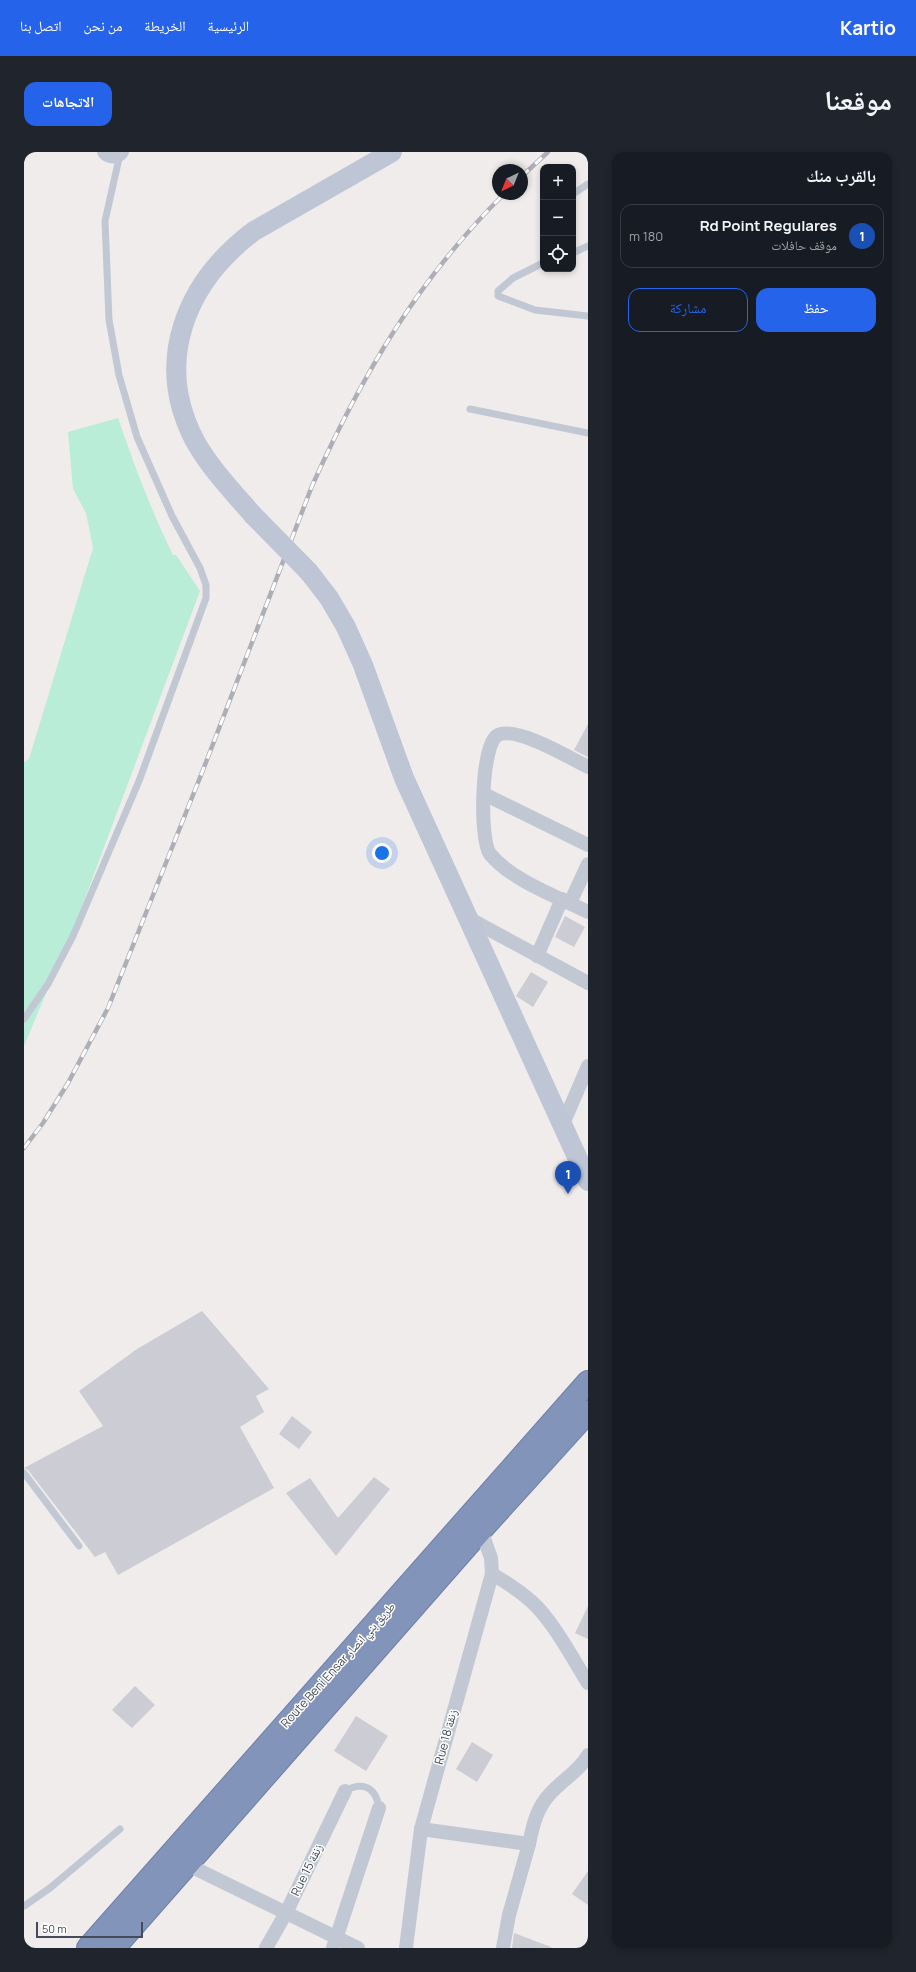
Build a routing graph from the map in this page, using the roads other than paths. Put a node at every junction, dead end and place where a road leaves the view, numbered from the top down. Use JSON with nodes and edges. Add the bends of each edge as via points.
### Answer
{"nodes":[{"id":1,"x":104,"y":152,"type":"edge"},
{"id":2,"x":392,"y":152,"type":"edge"},
{"id":3,"x":121,"y":153,"type":"edge"},
{"id":4,"x":588,"y":184,"type":"edge"},
{"id":5,"x":576,"y":192,"type":"edge"},
{"id":6,"x":588,"y":246,"type":"edge"},
{"id":7,"x":576,"y":252,"type":"edge"},
{"id":8,"x":540,"y":265,"type":"edge"},
{"id":9,"x":588,"y":316,"type":"edge"},
{"id":10,"x":470,"y":410,"type":"dead end"},
{"id":11,"x":588,"y":434,"type":"edge"},
{"id":12,"x":588,"y":767,"type":"edge"},
{"id":13,"x":484,"y":794,"type":"junction"},
{"id":14,"x":588,"y":845,"type":"edge"},
{"id":15,"x":588,"y":864,"type":"edge"},
{"id":16,"x":566,"y":901,"type":"junction"},
{"id":17,"x":588,"y":912,"type":"edge"},
{"id":18,"x":470,"y":919,"type":"junction"},
{"id":19,"x":537,"y":956,"type":"junction"},
{"id":20,"x":588,"y":983,"type":"edge"},
{"id":21,"x":24,"y":1019,"type":"edge"},
{"id":22,"x":588,"y":1066,"type":"edge"},
{"id":23,"x":564,"y":1124,"type":"junction"},
{"id":24,"x":588,"y":1181,"type":"edge"},
{"id":25,"x":588,"y":1382,"type":"edge"},
{"id":26,"x":588,"y":1412,"type":"edge"},
{"id":27,"x":24,"y":1473,"type":"edge"},
{"id":28,"x":481,"y":1530,"type":"junction"},
{"id":29,"x":79,"y":1546,"type":"dead end"},
{"id":30,"x":492,"y":1574,"type":"junction"},
{"id":31,"x":588,"y":1683,"type":"edge"},
{"id":32,"x":588,"y":1756,"type":"edge"},
{"id":33,"x":345,"y":1791,"type":"joint"},
{"id":34,"x":379,"y":1808,"type":"joint"},
{"id":35,"x":120,"y":1829,"type":"dead end"},
{"id":36,"x":421,"y":1829,"type":"junction"},
{"id":37,"x":529,"y":1844,"type":"junction"},
{"id":38,"x":188,"y":1865,"type":"junction"},
{"id":39,"x":24,"y":1906,"type":"edge"},
{"id":40,"x":286,"y":1913,"type":"junction"},
{"id":41,"x":335,"y":1943,"type":"edge"},
{"id":42,"x":88,"y":1948,"type":"edge"},
{"id":43,"x":114,"y":1948,"type":"edge"},
{"id":44,"x":266,"y":1948,"type":"edge"},
{"id":45,"x":358,"y":1948,"type":"edge"},
{"id":46,"x":406,"y":1948,"type":"edge"},
{"id":47,"x":503,"y":1948,"type":"edge"}],
"edges":[{"from":1,"to":3,"type":"street","via":[[110,157]]},
{"from":2,"to":18,"type":"main road","bridge":true,"via":[[234,246],[214,268],[191,304],[176,367],[184,418],[196,442],[212,466],[253,515],[309,572],[329,598],[346,627],[363,665],[404,778]]},
{"from":3,"to":21,"type":"lane","via":[[105,221],[109,320],[119,375],[137,437],[172,516],[200,568],[206,585],[206,598],[139,781],[73,936],[48,984]]},
{"from":4,"to":5,"type":"lane"},
{"from":6,"to":7,"type":"lane"},
{"from":8,"to":9,"type":"lane","via":[[505,283],[498,291],[498,296],[536,310]]},
{"from":10,"to":11,"type":"lane"},
{"from":12,"to":13,"type":"street","via":[[523,736],[499,734],[492,740],[487,754]]},
{"from":13,"to":14,"type":"street"},
{"from":13,"to":16,"type":"street","via":[[484,835],[488,852],[508,872]]},
{"from":15,"to":16,"type":"street"},
{"from":16,"to":17,"type":"street"},
{"from":16,"to":19,"type":"street"},
{"from":18,"to":19,"type":"street"},
{"from":18,"to":23,"type":"main road"},
{"from":19,"to":20,"type":"street"},
{"from":22,"to":23,"type":"street"},
{"from":23,"to":24,"type":"main road"},
{"from":25,"to":42,"type":"highway","name":"Route Beni Ensar طريق بني انصار"},
{"from":26,"to":28,"type":"highway","name":"Route Beni Ensar طريق بني انصار"},
{"from":27,"to":29,"type":"lane"},
{"from":28,"to":30,"type":"street","name":"Rue 18 زنقة","via":[[491,1558]]},
{"from":28,"to":38,"type":"highway","name":"Route Beni Ensar طريق بني انصار"},
{"from":30,"to":31,"type":"street","via":[[513,1586],[534,1603]]},
{"from":30,"to":36,"type":"street","name":"Rue 18 زنقة"},
{"from":32,"to":37,"type":"street","via":[[543,1802],[535,1819]]},
{"from":33,"to":34,"type":"lane","via":[[354,1786],[364,1786],[372,1790],[378,1798]]},
{"from":33,"to":40,"type":"street","name":"Rue 15 زنقة"},
{"from":34,"to":41,"type":"street"},
{"from":35,"to":39,"type":"lane","via":[[50,1888]]},
{"from":36,"to":37,"type":"street"},
{"from":36,"to":46,"type":"street","name":"Rue 18 زنقة"},
{"from":37,"to":47,"type":"street"},
{"from":38,"to":40,"type":"street"},
{"from":38,"to":43,"type":"highway","name":"Route Beni Ensar طريق بني انصار"},
{"from":40,"to":41,"type":"street"},
{"from":40,"to":44,"type":"street","name":"Rue 15 زنقة"},
{"from":41,"to":45,"type":"street"}]}
